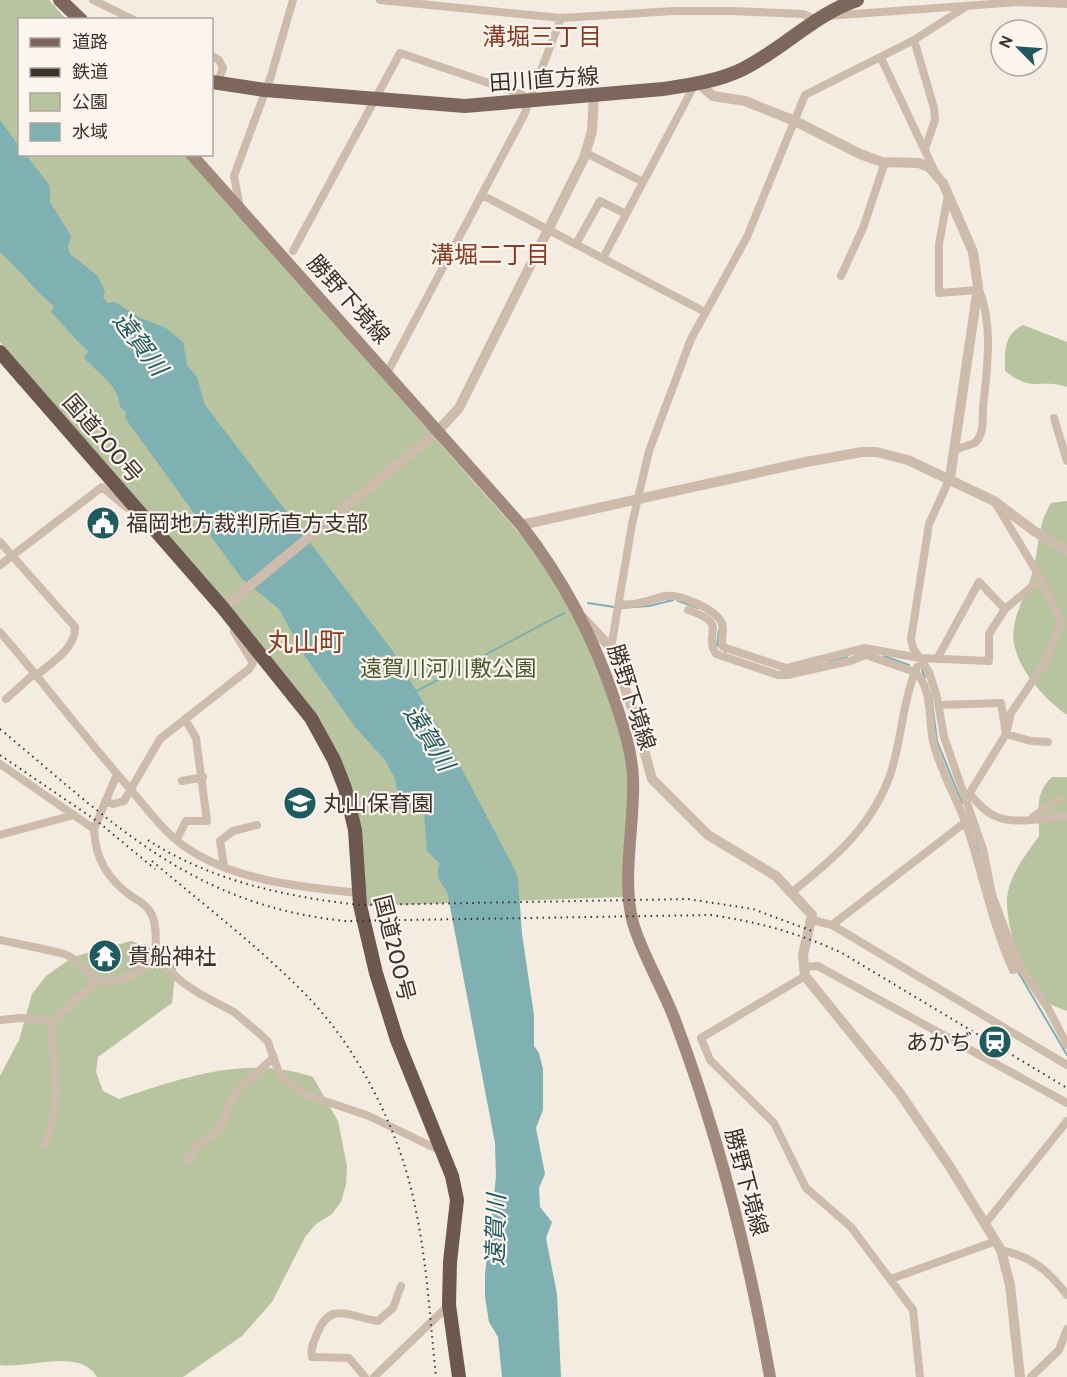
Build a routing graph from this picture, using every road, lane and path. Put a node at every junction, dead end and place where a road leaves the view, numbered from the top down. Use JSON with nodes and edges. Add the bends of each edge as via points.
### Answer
{"nodes":[{"id":1,"x":60,"y":0,"type":"edge"},
{"id":2,"x":93,"y":0,"type":"edge"},
{"id":3,"x":293,"y":0,"type":"edge"},
{"id":4,"x":380,"y":0,"type":"edge"},
{"id":5,"x":857,"y":0,"type":"edge"},
{"id":6,"x":412,"y":1,"type":"edge"},
{"id":7,"x":1067,"y":4,"type":"edge"},
{"id":8,"x":967,"y":6,"type":"junction"},
{"id":9,"x":79,"y":18,"type":"edge"},
{"id":10,"x":130,"y":18,"type":"edge"},
{"id":11,"x":561,"y":18,"type":"junction"},
{"id":12,"x":820,"y":18,"type":"junction"},
{"id":13,"x":914,"y":40,"type":"junction"},
{"id":14,"x":213,"y":57,"type":"edge"},
{"id":15,"x":881,"y":58,"type":"junction"},
{"id":16,"x":214,"y":83,"type":"edge"},
{"id":17,"x":697,"y":83,"type":"junction"},
{"id":18,"x":265,"y":90,"type":"junction"},
{"id":19,"x":594,"y":96,"type":"junction"},
{"id":20,"x":374,"y":100,"type":"junction"},
{"id":21,"x":531,"y":101,"type":"junction"},
{"id":22,"x":795,"y":121,"type":"junction"},
{"id":23,"x":925,"y":149,"type":"junction"},
{"id":24,"x":586,"y":153,"type":"junction"},
{"id":25,"x":193,"y":156,"type":"edge"},
{"id":26,"x":885,"y":162,"type":"junction"},
{"id":27,"x":935,"y":172,"type":"junction"},
{"id":28,"x":643,"y":182,"type":"junction"},
{"id":29,"x":482,"y":195,"type":"junction"},
{"id":30,"x":948,"y":195,"type":"junction"},
{"id":31,"x":241,"y":212,"type":"junction"},
{"id":32,"x":626,"y":214,"type":"junction"},
{"id":33,"x":547,"y":228,"type":"junction"},
{"id":34,"x":576,"y":244,"type":"junction"},
{"id":35,"x":293,"y":251,"type":"dead end"},
{"id":36,"x":603,"y":258,"type":"junction"},
{"id":37,"x":841,"y":276,"type":"dead end"},
{"id":38,"x":978,"y":288,"type":"junction"},
{"id":39,"x":705,"y":312,"type":"junction"},
{"id":40,"x":0,"y":352,"type":"edge"},
{"id":41,"x":387,"y":372,"type":"junction"},
{"id":42,"x":1054,"y":418,"type":"dead end"},
{"id":43,"x":434,"y":435,"type":"junction"},
{"id":44,"x":954,"y":450,"type":"junction"},
{"id":45,"x":1067,"y":461,"type":"edge"},
{"id":46,"x":950,"y":478,"type":"junction"},
{"id":47,"x":639,"y":498,"type":"junction"},
{"id":48,"x":994,"y":501,"type":"junction"},
{"id":49,"x":138,"y":510,"type":"junction"},
{"id":50,"x":521,"y":525,"type":"junction"},
{"id":51,"x":0,"y":542,"type":"edge"},
{"id":52,"x":1067,"y":551,"type":"edge"},
{"id":53,"x":12,"y":555,"type":"junction"},
{"id":54,"x":0,"y":565,"type":"edge"},
{"id":55,"x":1041,"y":579,"type":"junction"},
{"id":56,"x":226,"y":606,"type":"junction"},
{"id":57,"x":619,"y":607,"type":"junction"},
{"id":58,"x":701,"y":609,"type":"junction"},
{"id":59,"x":1005,"y":609,"type":"junction"},
{"id":60,"x":688,"y":610,"type":"dead end"},
{"id":61,"x":582,"y":617,"type":"junction"},
{"id":62,"x":235,"y":623,"type":"junction"},
{"id":63,"x":0,"y":632,"type":"edge"},
{"id":64,"x":610,"y":648,"type":"junction"},
{"id":65,"x":921,"y":658,"type":"junction"},
{"id":66,"x":937,"y":659,"type":"junction"},
{"id":67,"x":915,"y":672,"type":"junction"},
{"id":68,"x":36,"y":674,"type":"junction"},
{"id":69,"x":6,"y":699,"type":"dead end"},
{"id":70,"x":939,"y":705,"type":"junction"},
{"id":71,"x":185,"y":719,"type":"junction"},
{"id":72,"x":1006,"y":734,"type":"junction"},
{"id":73,"x":1048,"y":742,"type":"dead end"},
{"id":74,"x":0,"y":764,"type":"edge"},
{"id":75,"x":117,"y":774,"type":"junction"},
{"id":76,"x":203,"y":777,"type":"junction"},
{"id":77,"x":182,"y":781,"type":"dead end"},
{"id":78,"x":131,"y":790,"type":"junction"},
{"id":79,"x":968,"y":796,"type":"junction"},
{"id":80,"x":1058,"y":799,"type":"dead end"},
{"id":81,"x":105,"y":801,"type":"junction"},
{"id":82,"x":74,"y":815,"type":"junction"},
{"id":83,"x":1067,"y":816,"type":"edge"},
{"id":84,"x":1030,"y":819,"type":"junction"},
{"id":85,"x":969,"y":821,"type":"junction"},
{"id":86,"x":257,"y":825,"type":"dead end"},
{"id":87,"x":94,"y":829,"type":"junction"},
{"id":88,"x":0,"y":835,"type":"edge"},
{"id":89,"x":177,"y":839,"type":"junction"},
{"id":90,"x":224,"y":866,"type":"junction"},
{"id":91,"x":792,"y":892,"type":"junction"},
{"id":92,"x":359,"y":893,"type":"junction"},
{"id":93,"x":812,"y":920,"type":"junction"},
{"id":94,"x":832,"y":925,"type":"junction"},
{"id":95,"x":0,"y":940,"type":"edge"},
{"id":96,"x":155,"y":957,"type":"junction"},
{"id":97,"x":804,"y":971,"type":"junction"},
{"id":98,"x":99,"y":980,"type":"junction"},
{"id":99,"x":0,"y":1020,"type":"edge"},
{"id":100,"x":52,"y":1021,"type":"junction"},
{"id":101,"x":1067,"y":1045,"type":"edge"},
{"id":102,"x":272,"y":1059,"type":"junction"},
{"id":103,"x":1067,"y":1065,"type":"edge"},
{"id":104,"x":1067,"y":1102,"type":"edge"},
{"id":105,"x":1067,"y":1120,"type":"edge"},
{"id":106,"x":44,"y":1146,"type":"dead end"},
{"id":107,"x":443,"y":1152,"type":"junction"},
{"id":108,"x":187,"y":1161,"type":"dead end"},
{"id":109,"x":985,"y":1224,"type":"junction"},
{"id":110,"x":998,"y":1245,"type":"junction"},
{"id":111,"x":891,"y":1279,"type":"junction"},
{"id":112,"x":400,"y":1286,"type":"dead end"},
{"id":113,"x":1067,"y":1295,"type":"edge"},
{"id":114,"x":449,"y":1305,"type":"junction"},
{"id":115,"x":1067,"y":1329,"type":"edge"},
{"id":116,"x":366,"y":1377,"type":"edge"},
{"id":117,"x":374,"y":1377,"type":"edge"},
{"id":118,"x":459,"y":1377,"type":"edge"},
{"id":119,"x":770,"y":1377,"type":"edge"},
{"id":120,"x":920,"y":1377,"type":"edge"},
{"id":121,"x":1020,"y":1377,"type":"edge"},
{"id":122,"x":1031,"y":1377,"type":"edge"}],
"edges":[{"from":1,"to":9,"type":"main road"},
{"from":2,"to":10,"type":"street"},
{"from":3,"to":18,"type":"street"},
{"from":4,"to":6,"type":"street"},
{"from":5,"to":12,"type":"main road","name":"田川直方線"},
{"from":6,"to":11,"type":"street"},
{"from":7,"to":8,"type":"street"},
{"from":8,"to":12,"type":"street"},
{"from":8,"to":13,"type":"street"},
{"from":11,"to":12,"type":"street","via":[[674,11],[803,14]]},
{"from":11,"to":21,"type":"street"},
{"from":12,"to":17,"type":"main road","name":"田川直方線","via":[[744,68]]},
{"from":13,"to":15,"type":"street"},
{"from":13,"to":23,"type":"street","via":[[934,108],[935,120]]},
{"from":14,"to":16,"type":"street","via":[[223,68]]},
{"from":15,"to":22,"type":"street","via":[[805,95]]},
{"from":15,"to":23,"type":"street"},
{"from":16,"to":18,"type":"main road","name":"田川直方線"},
{"from":17,"to":19,"type":"main road","name":"田川直方線"},
{"from":17,"to":22,"type":"street","via":[[713,96],[745,101]]},
{"from":17,"to":28,"type":"street"},
{"from":18,"to":20,"type":"main road","name":"田川直方線"},
{"from":18,"to":31,"type":"street","via":[[234,176]]},
{"from":19,"to":21,"type":"main road","name":"田川直方線"},
{"from":19,"to":24,"type":"street"},
{"from":20,"to":21,"type":"main road","name":"田川直方線","via":[[465,106]]},
{"from":20,"to":21,"type":"street","via":[[400,53],[521,94]]},
{"from":20,"to":35,"type":"street"},
{"from":21,"to":29,"type":"street"},
{"from":22,"to":26,"type":"street","via":[[844,148]]},
{"from":22,"to":39,"type":"street","via":[[747,237]]},
{"from":23,"to":27,"type":"street"},
{"from":24,"to":28,"type":"street"},
{"from":24,"to":33,"type":"street"},
{"from":25,"to":31,"type":"main road","name":"勝野下境線"},
{"from":26,"to":27,"type":"street","via":[[919,163]]},
{"from":26,"to":37,"type":"street","via":[[863,228]]},
{"from":27,"to":30,"type":"street"},
{"from":28,"to":32,"type":"street"},
{"from":29,"to":33,"type":"street"},
{"from":29,"to":41,"type":"street"},
{"from":30,"to":38,"type":"street","via":[[973,252]]},
{"from":30,"to":38,"type":"street","via":[[939,244],[939,293]]},
{"from":31,"to":41,"type":"main road","name":"勝野下境線"},
{"from":32,"to":34,"type":"street","via":[[600,201]]},
{"from":32,"to":36,"type":"street"},
{"from":33,"to":34,"type":"street"},
{"from":33,"to":43,"type":"street","via":[[464,400]]},
{"from":34,"to":36,"type":"street"},
{"from":36,"to":39,"type":"street"},
{"from":38,"to":44,"type":"street"},
{"from":38,"to":44,"type":"street","via":[[984,301],[988,337],[983,427],[975,443]]},
{"from":39,"to":47,"type":"street","via":[[649,451]]},
{"from":40,"to":49,"type":"highway","name":"国道200号"},
{"from":41,"to":43,"type":"main road","name":"勝野下境線"},
{"from":42,"to":45,"type":"street"},
{"from":43,"to":50,"type":"main road","name":"勝野下境線"},
{"from":43,"to":56,"type":"street"},
{"from":44,"to":46,"type":"street"},
{"from":46,"to":47,"type":"street","via":[[891,454],[862,452]]},
{"from":46,"to":48,"type":"street"},
{"from":46,"to":65,"type":"street","via":[[929,524],[911,639]]},
{"from":47,"to":50,"type":"street"},
{"from":47,"to":57,"type":"street"},
{"from":48,"to":52,"type":"street"},
{"from":48,"to":55,"type":"street"},
{"from":49,"to":53,"type":"street","via":[[126,507],[102,487]]},
{"from":49,"to":56,"type":"highway","name":"国道200号"},
{"from":50,"to":61,"type":"main road","name":"勝野下境線","via":[[551,564]]},
{"from":51,"to":53,"type":"street"},
{"from":53,"to":54,"type":"street"},
{"from":53,"to":68,"type":"street","via":[[75,627],[64,651]]},
{"from":55,"to":59,"type":"street"},
{"from":55,"to":72,"type":"street","via":[[1061,622],[1046,661],[1011,713]]},
{"from":56,"to":62,"type":"highway","name":"国道200号"},
{"from":57,"to":58,"type":"street","via":[[670,596]]},
{"from":57,"to":64,"type":"street"},
{"from":58,"to":60,"type":"street"},
{"from":58,"to":65,"type":"street","via":[[712,611],[722,623],[723,647],[781,667],[864,648]]},
{"from":58,"to":67,"type":"street","via":[[715,628],[716,654],[778,675],[866,655]]},
{"from":59,"to":66,"type":"street","via":[[989,633],[989,661]]},
{"from":59,"to":66,"type":"street","via":[[979,582]]},
{"from":61,"to":64,"type":"street"},
{"from":61,"to":119,"type":"main road","name":"勝野下境線","via":[[609,682],[630,753],[633,778],[629,902],[633,924],[676,1023],[727,1182]]},
{"from":62,"to":71,"type":"street","via":[[234,632],[253,663]]},
{"from":62,"to":92,"type":"highway","name":"国道200号","via":[[311,718],[334,760],[355,831]]},
{"from":63,"to":68,"type":"street"},
{"from":64,"to":91,"type":"street","via":[[631,703],[652,779],[708,836],[762,866]]},
{"from":65,"to":66,"type":"street"},
{"from":65,"to":67,"type":"street"},
{"from":65,"to":70,"type":"street"},
{"from":67,"to":85,"type":"street","via":[[928,700],[933,741]]},
{"from":67,"to":91,"type":"street","via":[[906,695],[892,769],[881,796],[863,828],[839,855]]},
{"from":68,"to":69,"type":"street"},
{"from":68,"to":75,"type":"street"},
{"from":70,"to":72,"type":"street","via":[[1001,703]]},
{"from":70,"to":79,"type":"street","via":[[944,737]]},
{"from":71,"to":76,"type":"street","via":[[196,738]]},
{"from":71,"to":78,"type":"street","via":[[160,739]]},
{"from":72,"to":73,"type":"street"},
{"from":72,"to":79,"type":"street"},
{"from":74,"to":82,"type":"street"},
{"from":75,"to":78,"type":"street"},
{"from":75,"to":81,"type":"street"},
{"from":76,"to":77,"type":"street"},
{"from":76,"to":89,"type":"street","via":[[207,821],[186,821]]},
{"from":78,"to":81,"type":"street","via":[[124,801]]},
{"from":78,"to":89,"type":"street"},
{"from":79,"to":84,"type":"street","via":[[1000,818]]},
{"from":79,"to":85,"type":"street"},
{"from":80,"to":84,"type":"street"},
{"from":81,"to":87,"type":"street"},
{"from":82,"to":87,"type":"street"},
{"from":82,"to":88,"type":"street"},
{"from":83,"to":84,"type":"street"},
{"from":85,"to":94,"type":"street"},
{"from":85,"to":101,"type":"street","via":[[983,849],[992,894],[1017,968],[1048,1008]]},
{"from":86,"to":90,"type":"street","via":[[232,831],[220,841]]},
{"from":87,"to":96,"type":"street","via":[[110,880],[152,914]]},
{"from":89,"to":90,"type":"street"},
{"from":90,"to":92,"type":"street","via":[[270,880]]},
{"from":91,"to":93,"type":"street"},
{"from":92,"to":107,"type":"highway","name":"国道200号","via":[[376,973]]},
{"from":93,"to":94,"type":"street"},
{"from":93,"to":97,"type":"street","via":[[802,955]]},
{"from":94,"to":103,"type":"street"},
{"from":95,"to":98,"type":"street","via":[[66,955]]},
{"from":96,"to":98,"type":"street","via":[[129,976]]},
{"from":96,"to":102,"type":"street","via":[[200,994],[242,1017],[268,1042]]},
{"from":97,"to":104,"type":"street","via":[[818,966]]},
{"from":97,"to":109,"type":"street","via":[[898,1092]]},
{"from":97,"to":111,"type":"street","via":[[701,1038],[710,1060],[774,1123],[806,1188],[851,1227]]},
{"from":98,"to":100,"type":"street"},
{"from":99,"to":100,"type":"street"},
{"from":100,"to":106,"type":"street","via":[[57,1098]]},
{"from":102,"to":107,"type":"street","via":[[279,1073],[304,1094],[369,1116]]},
{"from":102,"to":108,"type":"street","via":[[239,1089],[221,1128],[198,1145]]},
{"from":105,"to":109,"type":"street"},
{"from":107,"to":114,"type":"highway","name":"国道200号","via":[[457,1200]]},
{"from":109,"to":110,"type":"street"},
{"from":110,"to":111,"type":"street"},
{"from":110,"to":113,"type":"street","via":[[1034,1260]]},
{"from":110,"to":121,"type":"street","via":[[1008,1275]]},
{"from":111,"to":120,"type":"street","via":[[913,1310]]},
{"from":112,"to":116,"type":"street","via":[[393,1308],[378,1321],[342,1313],[321,1322],[312,1357],[349,1358]]},
{"from":114,"to":117,"type":"street"},
{"from":114,"to":118,"type":"highway","name":"国道200号"},
{"from":115,"to":122,"type":"street","via":[[1059,1350]]}]}
